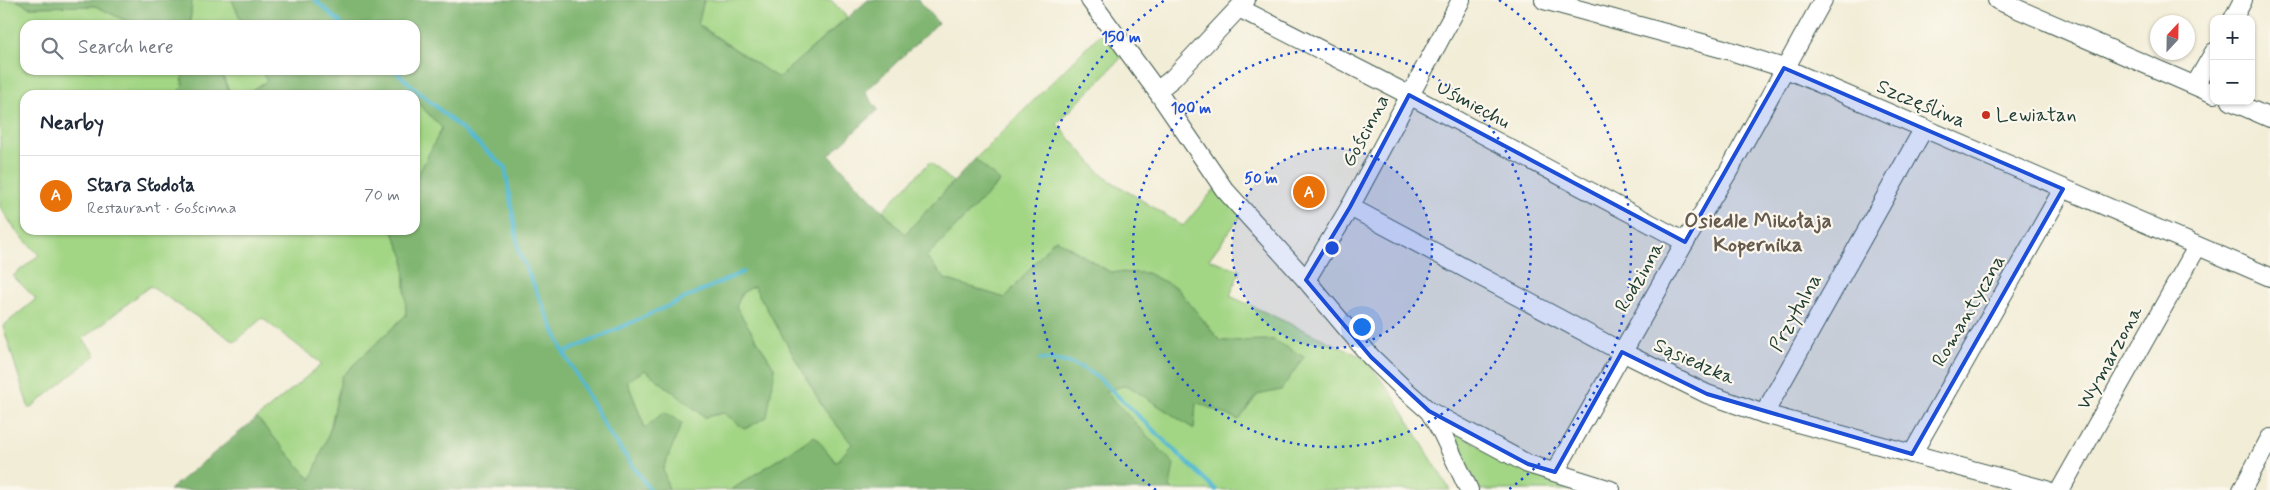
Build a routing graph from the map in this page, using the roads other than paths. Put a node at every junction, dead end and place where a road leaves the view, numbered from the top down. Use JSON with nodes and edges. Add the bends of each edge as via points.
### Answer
{"nodes":[{"id":1,"x":1090,"y":0,"type":"edge"},
{"id":2,"x":1461,"y":0,"type":"edge"},
{"id":3,"x":1544,"y":0,"type":"edge"},
{"id":4,"x":1823,"y":0,"type":"edge"},
{"id":5,"x":1997,"y":0,"type":"edge"},
{"id":6,"x":2243,"y":0,"type":"edge"},
{"id":7,"x":1242,"y":4,"type":"edge"},
{"id":8,"x":2235,"y":15,"type":"edge"},
{"id":9,"x":2210,"y":59,"type":"edge"},
{"id":10,"x":1784,"y":68,"type":"junction"},
{"id":11,"x":2195,"y":85,"type":"junction"},
{"id":12,"x":1157,"y":90,"type":"junction"},
{"id":13,"x":2210,"y":92,"type":"edge"},
{"id":14,"x":1409,"y":95,"type":"junction"},
{"id":15,"x":2240,"y":105,"type":"edge"},
{"id":16,"x":2270,"y":118,"type":"edge"},
{"id":17,"x":1924,"y":128,"type":"junction"},
{"id":18,"x":2063,"y":189,"type":"junction"},
{"id":19,"x":1350,"y":207,"type":"junction"},
{"id":20,"x":1685,"y":242,"type":"junction"},
{"id":21,"x":2197,"y":247,"type":"junction"},
{"id":22,"x":2270,"y":277,"type":"edge"},
{"id":23,"x":1306,"y":280,"type":"junction"},
{"id":24,"x":1622,"y":352,"type":"junction"},
{"id":25,"x":1429,"y":411,"type":"junction"},
{"id":26,"x":1764,"y":414,"type":"junction"},
{"id":27,"x":2270,"y":438,"type":"edge"},
{"id":28,"x":1912,"y":454,"type":"junction"},
{"id":29,"x":1555,"y":472,"type":"junction"},
{"id":30,"x":1469,"y":490,"type":"edge"},
{"id":31,"x":1611,"y":490,"type":"edge"},
{"id":32,"x":2046,"y":490,"type":"edge"},
{"id":33,"x":2060,"y":490,"type":"edge"},
{"id":34,"x":2242,"y":490,"type":"edge"}],
"edges":[{"from":1,"to":12,"type":"street"},
{"from":2,"to":14,"type":"street","name":"Gościnna"},
{"from":3,"to":10,"type":"street","name":"Szczęśliwa"},
{"from":4,"to":10,"type":"street","name":"Rodzinna"},
{"from":5,"to":11,"type":"street"},
{"from":6,"to":8,"type":"street"},
{"from":7,"to":12,"type":"street","via":[[1173,78]]},
{"from":7,"to":14,"type":"street","name":"Uśmiechu"},
{"from":9,"to":11,"type":"street"},
{"from":10,"to":17,"type":"street","name":"Szczęśliwa"},
{"from":10,"to":20,"type":"street","name":"Rodzinna","via":[[1728,172]]},
{"from":11,"to":13,"type":"street"},
{"from":12,"to":23,"type":"street","via":[[1224,189]]},
{"from":14,"to":19,"type":"street","name":"Gościnna"},
{"from":14,"to":20,"type":"street","name":"Uśmiechu"},
{"from":15,"to":16,"type":"street"},
{"from":17,"to":18,"type":"street","name":"Szczęśliwa"},
{"from":17,"to":26,"type":"street","name":"Przytulna"},
{"from":18,"to":21,"type":"street","name":"Szczęśliwa"},
{"from":18,"to":28,"type":"street","name":"Romantyczna"},
{"from":19,"to":23,"type":"street","name":"Gościnna"},
{"from":19,"to":24,"type":"street","name":"Sąsiedzka"},
{"from":20,"to":24,"type":"street","name":"Rodzinna"},
{"from":21,"to":22,"type":"street","name":"Szczęśliwa"},
{"from":21,"to":33,"type":"street","name":"Wymarzona"},
{"from":23,"to":25,"type":"street","via":[[1371,357]]},
{"from":24,"to":26,"type":"street","name":"Sąsiedzka","via":[[1707,394]]},
{"from":24,"to":29,"type":"street","name":"Rodzinna"},
{"from":25,"to":29,"type":"street","via":[[1528,464]]},
{"from":25,"to":30,"type":"street"},
{"from":26,"to":28,"type":"street","name":"Sąsiedzka"},
{"from":27,"to":34,"type":"street"},
{"from":28,"to":32,"type":"street","name":"Sąsiedzka"},
{"from":29,"to":31,"type":"street"}]}
